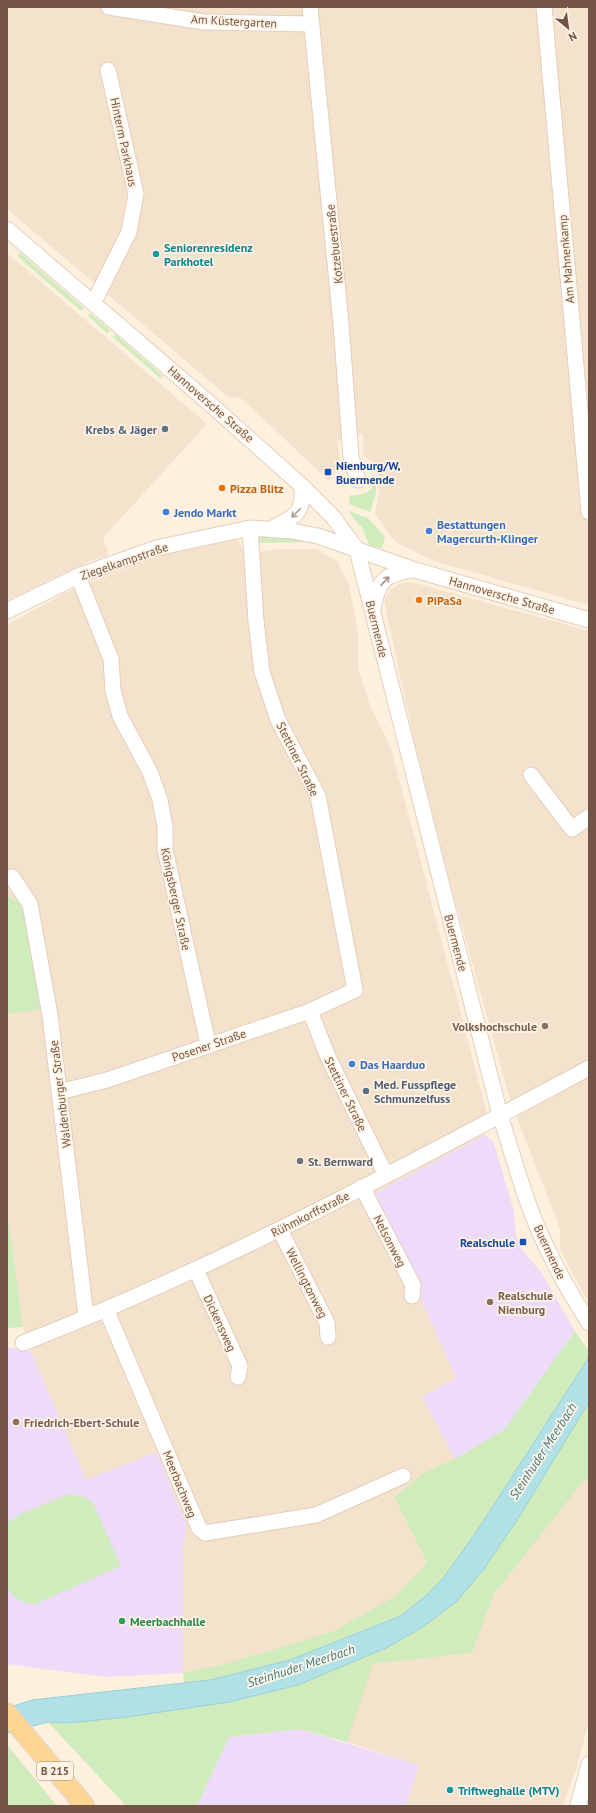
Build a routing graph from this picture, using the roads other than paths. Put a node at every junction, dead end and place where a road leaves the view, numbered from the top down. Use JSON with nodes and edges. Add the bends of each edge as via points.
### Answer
{"nodes":[{"id":1,"x":109,"y":7,"type":"edge"},
{"id":2,"x":310,"y":7,"type":"edge"},
{"id":3,"x":544,"y":7,"type":"edge"},
{"id":4,"x":312,"y":24,"type":"junction"},
{"id":5,"x":108,"y":70,"type":"dead end"},
{"id":6,"x":7,"y":229,"type":"edge"},
{"id":7,"x":94,"y":302,"type":"junction"},
{"id":8,"x":358,"y":480,"type":"dead end"},
{"id":9,"x":302,"y":486,"type":"junction"},
{"id":10,"x":589,"y":512,"type":"edge"},
{"id":11,"x":250,"y":528,"type":"junction"},
{"id":12,"x":271,"y":529,"type":"junction"},
{"id":13,"x":357,"y":550,"type":"junction"},
{"id":14,"x":415,"y":570,"type":"junction"},
{"id":15,"x":78,"y":576,"type":"junction"},
{"id":16,"x":7,"y":610,"type":"edge"},
{"id":17,"x":372,"y":611,"type":"junction"},
{"id":18,"x":589,"y":620,"type":"edge"},
{"id":19,"x":531,"y":775,"type":"dead end"},
{"id":20,"x":589,"y":817,"type":"edge"},
{"id":21,"x":12,"y":877,"type":"dead end"},
{"id":22,"x":355,"y":990,"type":"joint"},
{"id":23,"x":310,"y":1011,"type":"junction"},
{"id":24,"x":208,"y":1044,"type":"junction"},
{"id":25,"x":589,"y":1068,"type":"edge"},
{"id":26,"x":59,"y":1092,"type":"junction"},
{"id":27,"x":500,"y":1115,"type":"junction"},
{"id":28,"x":386,"y":1175,"type":"junction"},
{"id":29,"x":362,"y":1187,"type":"junction"},
{"id":30,"x":280,"y":1230,"type":"junction"},
{"id":31,"x":196,"y":1270,"type":"junction"},
{"id":32,"x":412,"y":1296,"type":"dead end"},
{"id":33,"x":106,"y":1309,"type":"junction"},
{"id":34,"x":86,"y":1317,"type":"junction"},
{"id":35,"x":589,"y":1323,"type":"edge"},
{"id":36,"x":328,"y":1338,"type":"dead end"},
{"id":37,"x":23,"y":1343,"type":"dead end"},
{"id":38,"x":238,"y":1376,"type":"dead end"},
{"id":39,"x":403,"y":1476,"type":"dead end"},
{"id":40,"x":7,"y":1713,"type":"edge"},
{"id":41,"x":589,"y":1764,"type":"edge"},
{"id":42,"x":582,"y":1803,"type":"edge"},
{"id":43,"x":85,"y":1806,"type":"edge"}],
"edges":[{"from":1,"to":4,"type":"street","name":"Am Küstergarten","via":[[204,22]]},
{"from":2,"to":4,"type":"street","name":"Kotzebuestraße"},
{"from":3,"to":10,"type":"street","name":"Am Mahnenkamp"},
{"from":4,"to":8,"type":"street","name":"Kotzebuestraße","via":[[342,324],[351,457]]},
{"from":5,"to":7,"type":"street","name":"Hinterm Parkhaus","via":[[136,194],[129,232]]},
{"from":6,"to":7,"type":"street","name":"Hannoversche Straße"},
{"from":7,"to":9,"type":"street","name":"Hannoversche Straße"},
{"from":9,"to":12,"type":"street","one_way":true,"via":[[303,500],[300,511]]},
{"from":9,"to":13,"type":"street","name":"Hannoversche Straße","via":[[333,516]]},
{"from":11,"to":12,"type":"street","name":"Ziegelkampstraße"},
{"from":11,"to":15,"type":"street","name":"Ziegelkampstraße","via":[[156,548]]},
{"from":11,"to":22,"type":"street","name":"Stettiner Straße","via":[[262,672],[278,720],[318,796]]},
{"from":12,"to":13,"type":"street","name":"Ziegelkampstraße","via":[[318,536]]},
{"from":13,"to":14,"type":"street","name":"Hannoversche Straße"},
{"from":13,"to":17,"type":"street","name":"Buermende"},
{"from":17,"to":14,"type":"street","name":"Hannoversche Straße","one_way":true,"via":[[376,591],[387,577],[395,572]]},
{"from":14,"to":18,"type":"street","name":"Hannoversche Straße"},
{"from":15,"to":16,"type":"street","name":"Ziegelkampstraße"},
{"from":15,"to":24,"type":"street","name":"Königsberger Straße","via":[[111,659],[113,690],[120,716],[150,772],[160,800],[165,827],[165,849]]},
{"from":17,"to":27,"type":"street","name":"Buermende"},
{"from":19,"to":20,"type":"street","via":[[572,829]]},
{"from":21,"to":26,"type":"street","name":"Waldenburger Straße","via":[[30,904],[50,1015]]},
{"from":22,"to":23,"type":"street","name":"Posener Straße"},
{"from":23,"to":24,"type":"street","name":"Posener Straße"},
{"from":23,"to":28,"type":"street","name":"Stettiner Straße","via":[[328,1057]]},
{"from":24,"to":26,"type":"street","name":"Posener Straße","via":[[107,1080]]},
{"from":25,"to":27,"type":"street","name":"Rühmkorffstraße"},
{"from":26,"to":34,"type":"street","name":"Waldenburger Straße"},
{"from":27,"to":28,"type":"street","name":"Rühmkorffstraße"},
{"from":27,"to":35,"type":"street","name":"Buermende","via":[[527,1200],[546,1247],[565,1285]]},
{"from":28,"to":29,"type":"street","name":"Rühmkorffstraße"},
{"from":29,"to":30,"type":"street","name":"Rühmkorffstraße"},
{"from":29,"to":32,"type":"street","name":"Nelsonweg","via":[[413,1285]]},
{"from":30,"to":31,"type":"street","name":"Rühmkorffstraße"},
{"from":30,"to":36,"type":"street","name":"Wellingtonweg","via":[[327,1323]]},
{"from":31,"to":33,"type":"street","name":"Rühmkorffstraße"},
{"from":31,"to":38,"type":"street","name":"Dickensweg","via":[[240,1366]]},
{"from":33,"to":34,"type":"street","name":"Rühmkorffstraße"},
{"from":33,"to":39,"type":"street","name":"Meerbachweg","via":[[199,1528],[205,1533],[316,1515]]},
{"from":34,"to":37,"type":"street","name":"Rühmkorffstraße"},
{"from":40,"to":43,"type":"main road","number":"B 215"},
{"from":41,"to":42,"type":"street"}]}
